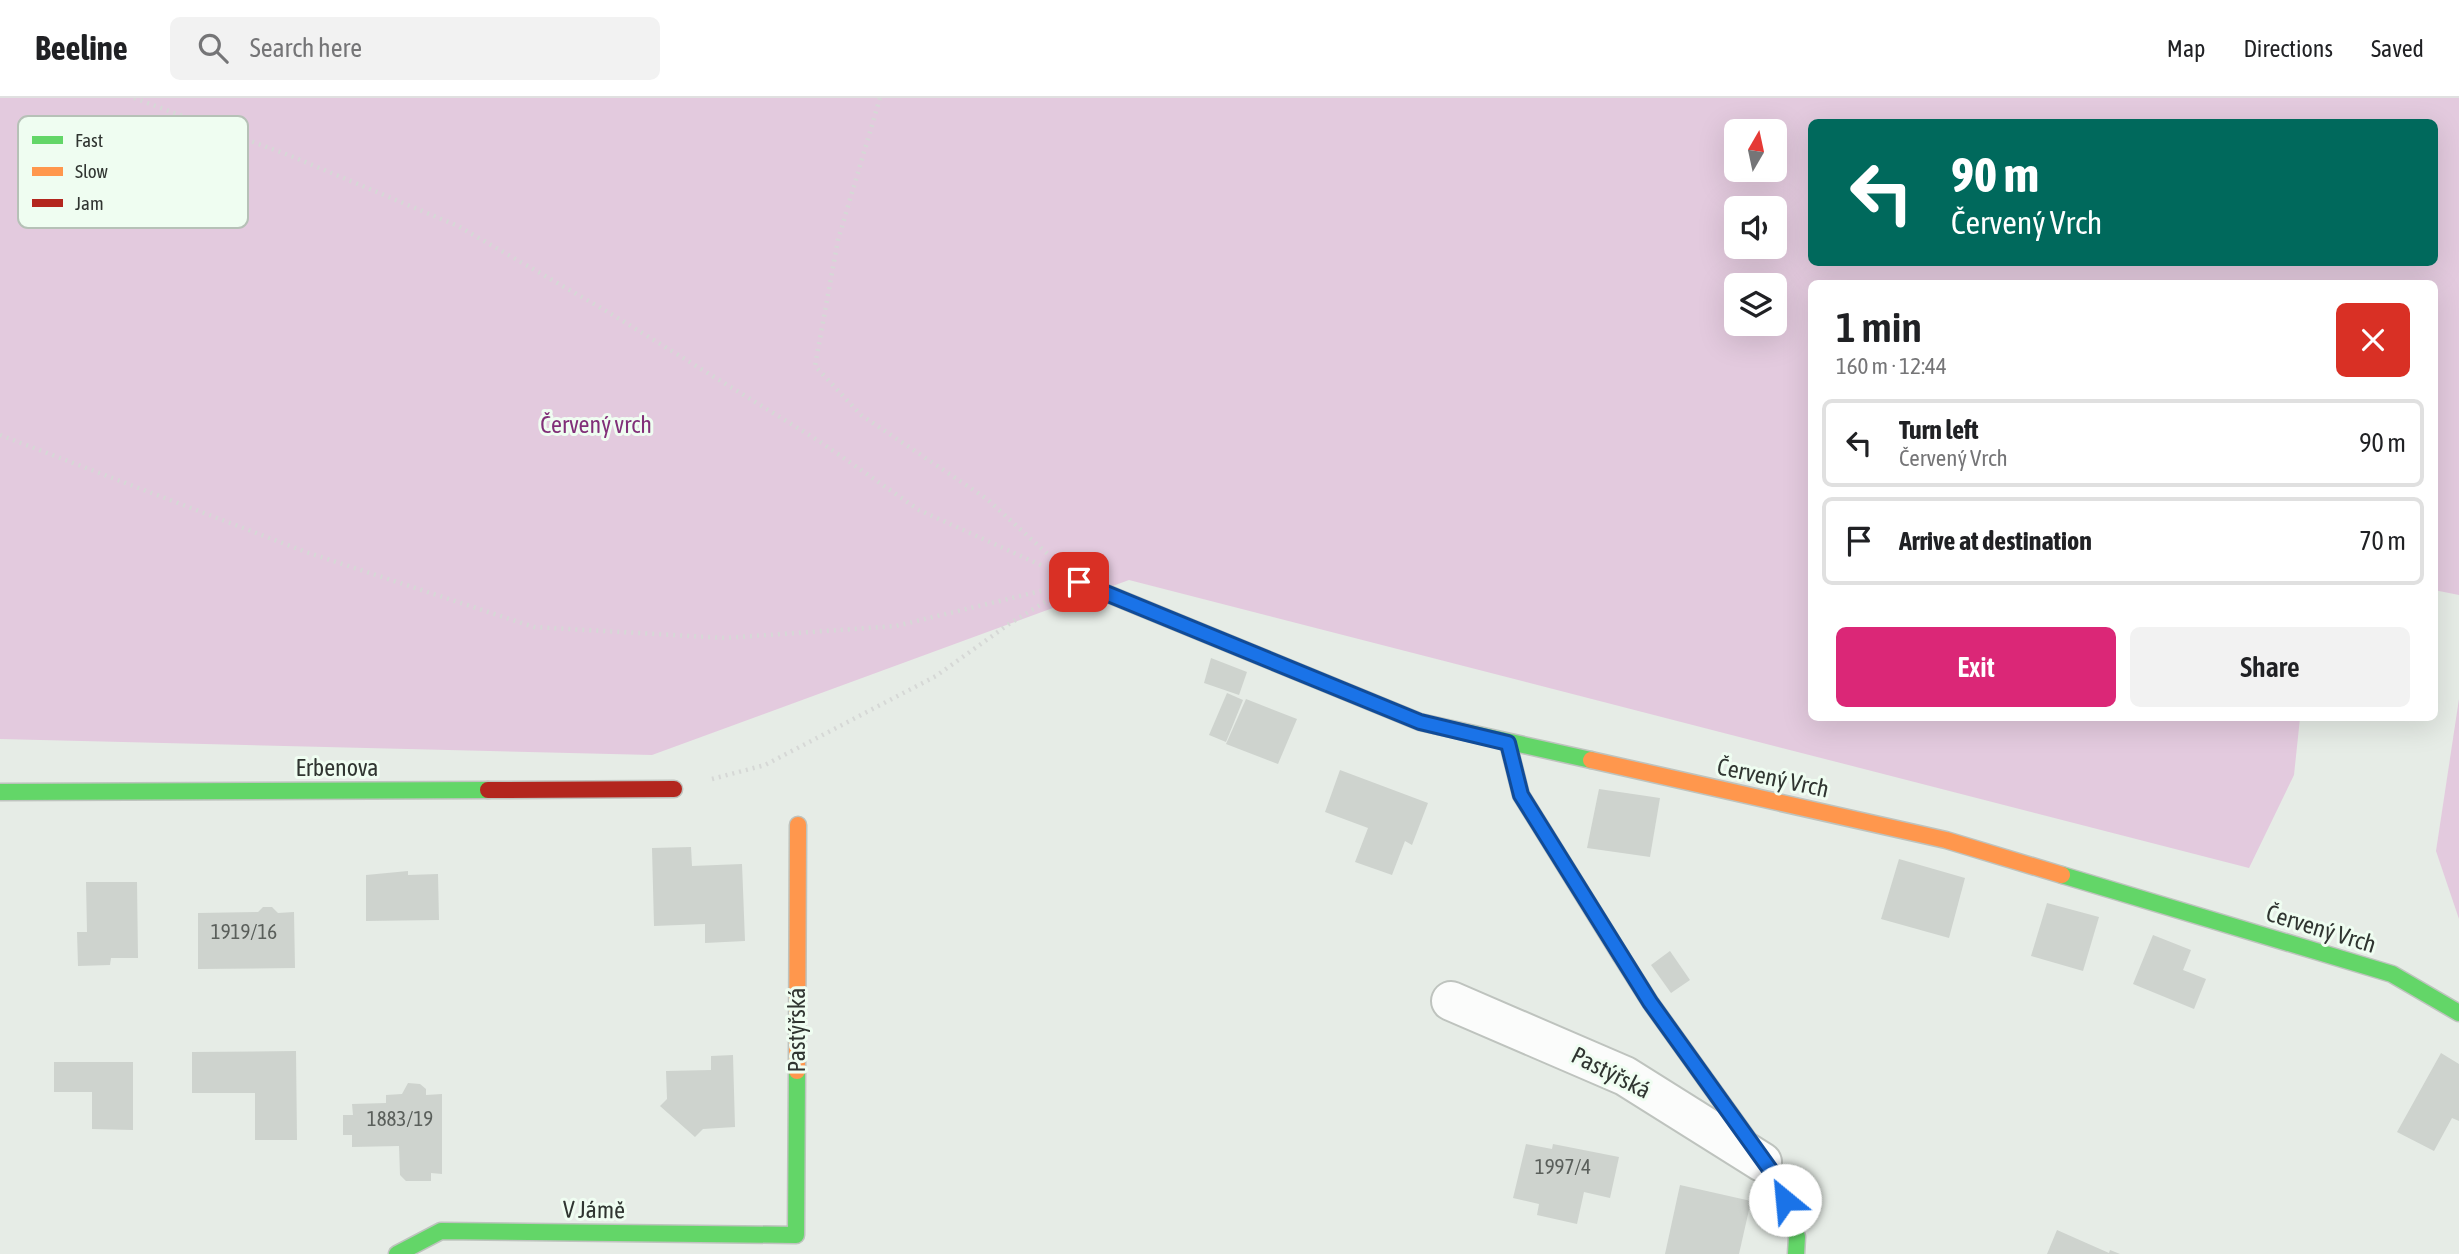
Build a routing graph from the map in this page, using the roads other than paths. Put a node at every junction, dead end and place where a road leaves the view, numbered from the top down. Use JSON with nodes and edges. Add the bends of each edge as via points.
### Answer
{"nodes":[{"id":1,"x":1079,"y":582,"type":"road end"},
{"id":2,"x":1508,"y":743,"type":"junction"},
{"id":3,"x":674,"y":789,"type":"road end"},
{"id":4,"x":0,"y":792,"type":"edge"},
{"id":5,"x":799,"y":825,"type":"dead end"},
{"id":6,"x":1451,"y":1001,"type":"dead end"},
{"id":7,"x":2459,"y":1013,"type":"edge"},
{"id":8,"x":1762,"y":1162,"type":"junction"},
{"id":9,"x":796,"y":1235,"type":"joint"},
{"id":10,"x":441,"y":1243,"type":"edge"},
{"id":11,"x":397,"y":1254,"type":"edge"},
{"id":12,"x":1796,"y":1254,"type":"edge"}],
"edges":[{"from":1,"to":2,"type":"street","name":"Červený Vrch","via":[[1420,722]]},
{"from":2,"to":7,"type":"street","name":"Červený Vrch","via":[[1946,840],[2392,974]]},
{"from":2,"to":8,"type":"street","via":[[1521,795],[1650,1002]]},
{"from":3,"to":4,"type":"street","name":"Erbenova"},
{"from":5,"to":9,"type":"street","name":"Pastýřská"},
{"from":6,"to":8,"type":"street","name":"Pastýřská","via":[[1625,1076]]},
{"from":8,"to":12,"type":"street","via":[[1779,1182],[1797,1237]]},
{"from":9,"to":10,"type":"street","name":"V Jámě"},
{"from":10,"to":11,"type":"street","name":"V Jámě"}]}
